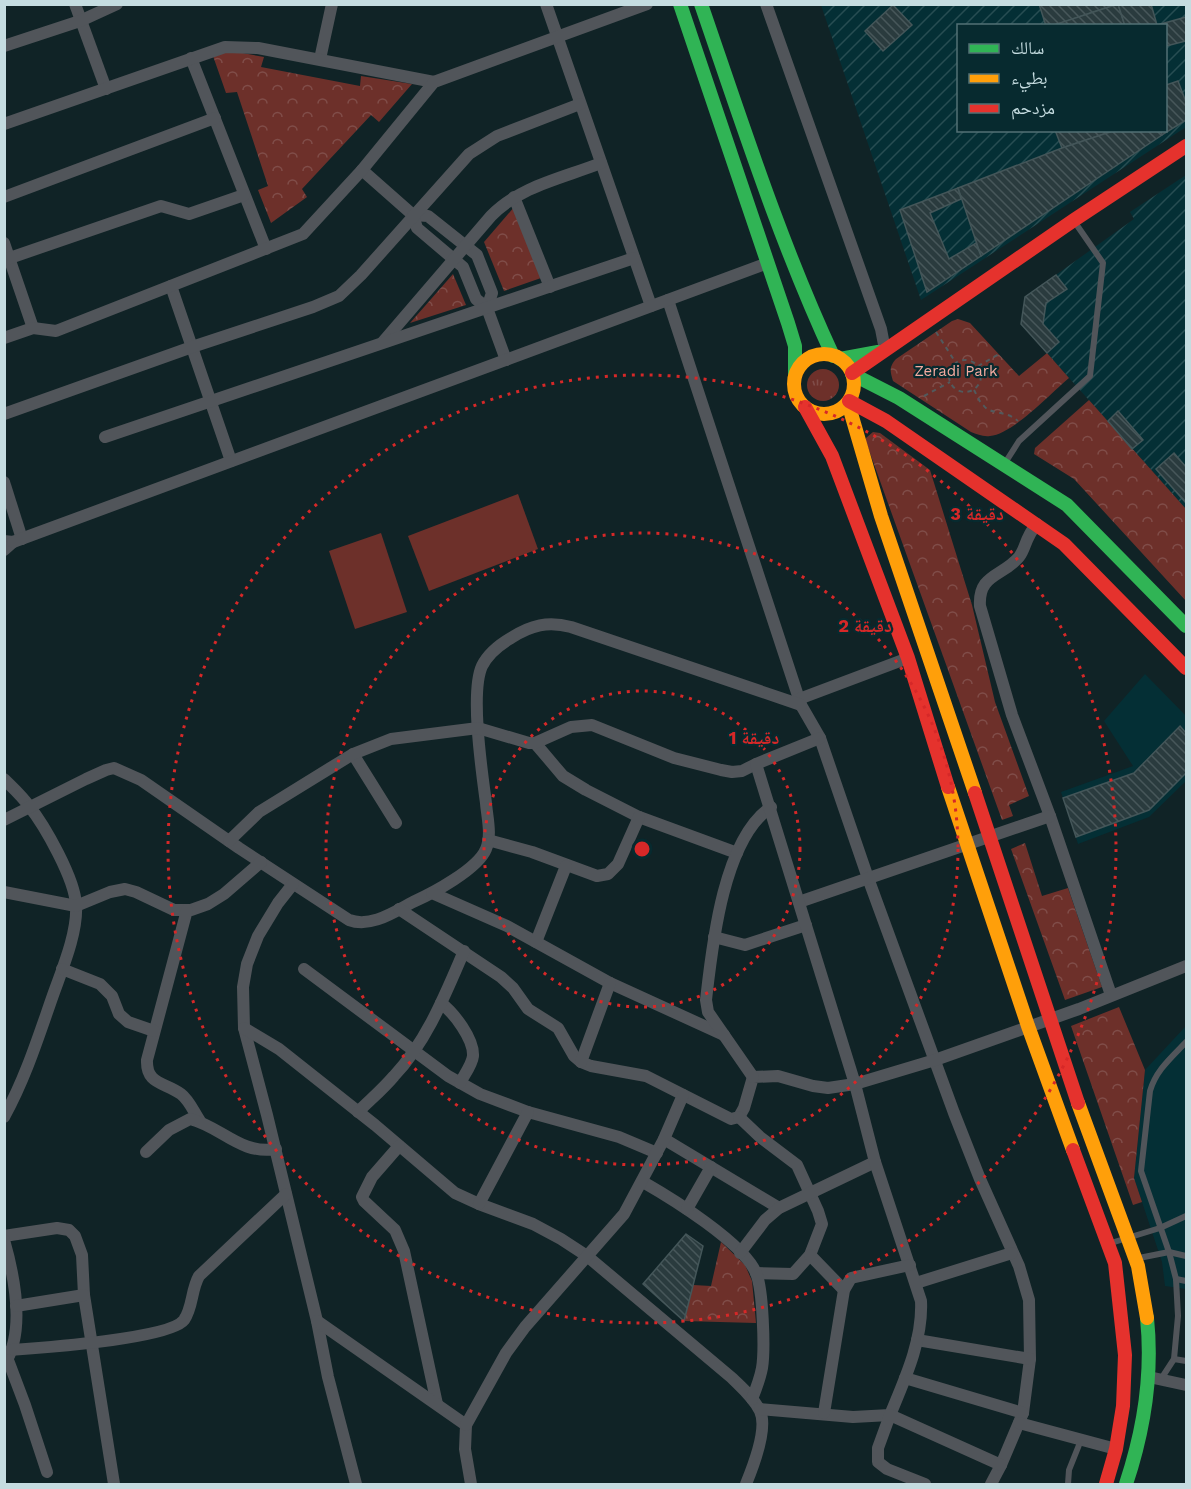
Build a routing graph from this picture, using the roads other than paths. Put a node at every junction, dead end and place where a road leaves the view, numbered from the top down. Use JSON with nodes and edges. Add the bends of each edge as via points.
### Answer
{"nodes":[{"id":1,"x":75,"y":4,"type":"edge"},
{"id":2,"x":117,"y":4,"type":"edge"},
{"id":3,"x":332,"y":4,"type":"edge"},
{"id":4,"x":546,"y":4,"type":"edge"},
{"id":5,"x":647,"y":4,"type":"edge"},
{"id":6,"x":680,"y":4,"type":"edge"},
{"id":7,"x":702,"y":4,"type":"edge"},
{"id":8,"x":766,"y":4,"type":"edge"},
{"id":9,"x":80,"y":21,"type":"junction"},
{"id":10,"x":557,"y":37,"type":"junction"},
{"id":11,"x":4,"y":46,"type":"edge"},
{"id":12,"x":191,"y":58,"type":"junction"},
{"id":13,"x":320,"y":59,"type":"junction"},
{"id":14,"x":434,"y":82,"type":"junction"},
{"id":15,"x":106,"y":89,"type":"junction"},
{"id":16,"x":580,"y":104,"type":"junction"},
{"id":17,"x":215,"y":118,"type":"junction"},
{"id":18,"x":4,"y":124,"type":"edge"},
{"id":19,"x":1186,"y":146,"type":"edge"},
{"id":20,"x":601,"y":163,"type":"junction"},
{"id":21,"x":362,"y":170,"type":"junction"},
{"id":22,"x":244,"y":195,"type":"junction"},
{"id":23,"x":4,"y":197,"type":"edge"},
{"id":24,"x":514,"y":197,"type":"junction"},
{"id":25,"x":413,"y":215,"type":"junction"},
{"id":26,"x":1074,"y":220,"type":"junction"},
{"id":27,"x":4,"y":243,"type":"edge"},
{"id":28,"x":465,"y":246,"type":"junction"},
{"id":29,"x":266,"y":249,"type":"junction"},
{"id":30,"x":634,"y":258,"type":"junction"},
{"id":31,"x":7,"y":259,"type":"edge"},
{"id":32,"x":454,"y":259,"type":"junction"},
{"id":33,"x":768,"y":263,"type":"junction"},
{"id":34,"x":171,"y":286,"type":"junction"},
{"id":35,"x":550,"y":287,"type":"junction"},
{"id":36,"x":668,"y":300,"type":"junction"},
{"id":37,"x":651,"y":306,"type":"junction"},
{"id":38,"x":487,"y":308,"type":"junction"},
{"id":39,"x":814,"y":316,"type":"junction"},
{"id":40,"x":788,"y":323,"type":"junction"},
{"id":41,"x":33,"y":328,"type":"junction"},
{"id":42,"x":4,"y":338,"type":"edge"},
{"id":43,"x":382,"y":343,"type":"junction"},
{"id":44,"x":192,"y":347,"type":"junction"},
{"id":45,"x":885,"y":350,"type":"junction"},
{"id":46,"x":837,"y":357,"type":"junction"},
{"id":47,"x":506,"y":360,"type":"junction"},
{"id":48,"x":852,"y":373,"type":"junction"},
{"id":49,"x":795,"y":375,"type":"junction"},
{"id":50,"x":899,"y":398,"type":"junction"},
{"id":51,"x":211,"y":401,"type":"junction"},
{"id":52,"x":848,"y":402,"type":"junction"},
{"id":53,"x":805,"y":407,"type":"junction"},
{"id":54,"x":4,"y":414,"type":"edge"},
{"id":55,"x":886,"y":421,"type":"junction"},
{"id":56,"x":105,"y":437,"type":"dead end"},
{"id":57,"x":858,"y":447,"type":"junction"},
{"id":58,"x":832,"y":456,"type":"junction"},
{"id":59,"x":966,"y":458,"type":"junction"},
{"id":60,"x":231,"y":461,"type":"junction"},
{"id":61,"x":1004,"y":465,"type":"junction"},
{"id":62,"x":4,"y":482,"type":"edge"},
{"id":63,"x":1037,"y":524,"type":"junction"},
{"id":64,"x":11,"y":543,"type":"edge"},
{"id":65,"x":1186,"y":626,"type":"edge"},
{"id":66,"x":908,"y":658,"type":"junction"},
{"id":67,"x":1186,"y":668,"type":"edge"},
{"id":68,"x":800,"y":702,"type":"junction"},
{"id":69,"x":478,"y":728,"type":"junction"},
{"id":70,"x":820,"y":738,"type":"junction"},
{"id":71,"x":535,"y":743,"type":"junction"},
{"id":72,"x":353,"y":754,"type":"junction"},
{"id":73,"x":756,"y":764,"type":"junction"},
{"id":74,"x":4,"y":779,"type":"edge"},
{"id":75,"x":30,"y":806,"type":"junction"},
{"id":76,"x":771,"y":807,"type":"junction"},
{"id":77,"x":1050,"y":816,"type":"junction"},
{"id":78,"x":639,"y":817,"type":"junction"},
{"id":79,"x":4,"y":820,"type":"edge"},
{"id":80,"x":396,"y":823,"type":"dead end"},
{"id":81,"x":990,"y":837,"type":"junction"},
{"id":82,"x":488,"y":840,"type":"junction"},
{"id":83,"x":229,"y":841,"type":"junction"},
{"id":84,"x":968,"y":844,"type":"junction"},
{"id":85,"x":737,"y":853,"type":"junction"},
{"id":86,"x":261,"y":862,"type":"junction"},
{"id":87,"x":566,"y":866,"type":"junction"},
{"id":88,"x":1002,"y":873,"type":"junction"},
{"id":89,"x":868,"y":879,"type":"junction"},
{"id":90,"x":981,"y":882,"type":"junction"},
{"id":91,"x":293,"y":884,"type":"junction"},
{"id":92,"x":4,"y":892,"type":"edge"},
{"id":93,"x":432,"y":893,"type":"junction"},
{"id":94,"x":799,"y":902,"type":"junction"},
{"id":95,"x":76,"y":906,"type":"junction"},
{"id":96,"x":399,"y":909,"type":"junction"},
{"id":97,"x":187,"y":910,"type":"junction"},
{"id":98,"x":806,"y":925,"type":"junction"},
{"id":99,"x":714,"y":937,"type":"junction"},
{"id":100,"x":536,"y":942,"type":"junction"},
{"id":101,"x":464,"y":951,"type":"junction"},
{"id":102,"x":1186,"y":966,"type":"edge"},
{"id":103,"x":63,"y":969,"type":"junction"},
{"id":104,"x":304,"y":969,"type":"dead end"},
{"id":105,"x":610,"y":983,"type":"junction"},
{"id":106,"x":1111,"y":995,"type":"junction"},
{"id":107,"x":441,"y":1003,"type":"junction"},
{"id":108,"x":1050,"y":1019,"type":"junction"},
{"id":109,"x":1028,"y":1026,"type":"junction"},
{"id":110,"x":244,"y":1028,"type":"junction"},
{"id":111,"x":154,"y":1031,"type":"junction"},
{"id":112,"x":724,"y":1035,"type":"junction"},
{"id":113,"x":1186,"y":1042,"type":"edge"},
{"id":114,"x":413,"y":1051,"type":"junction"},
{"id":115,"x":935,"y":1060,"type":"junction"},
{"id":116,"x":581,"y":1062,"type":"junction"},
{"id":117,"x":753,"y":1077,"type":"junction"},
{"id":118,"x":460,"y":1083,"type":"junction"},
{"id":119,"x":855,"y":1084,"type":"junction"},
{"id":120,"x":682,"y":1095,"type":"junction"},
{"id":121,"x":358,"y":1112,"type":"junction"},
{"id":122,"x":528,"y":1112,"type":"junction"},
{"id":123,"x":4,"y":1117,"type":"edge"},
{"id":124,"x":739,"y":1117,"type":"junction"},
{"id":125,"x":200,"y":1121,"type":"junction"},
{"id":126,"x":664,"y":1140,"type":"junction"},
{"id":127,"x":399,"y":1146,"type":"junction"},
{"id":128,"x":276,"y":1149,"type":"junction"},
{"id":129,"x":146,"y":1152,"type":"dead end"},
{"id":130,"x":657,"y":1153,"type":"junction"},
{"id":131,"x":875,"y":1162,"type":"junction"},
{"id":132,"x":711,"y":1167,"type":"junction"},
{"id":133,"x":643,"y":1182,"type":"junction"},
{"id":134,"x":810,"y":1193,"type":"junction"},
{"id":135,"x":286,"y":1194,"type":"junction"},
{"id":136,"x":478,"y":1204,"type":"junction"},
{"id":137,"x":779,"y":1208,"type":"junction"},
{"id":138,"x":687,"y":1209,"type":"junction"},
{"id":139,"x":1186,"y":1216,"type":"edge"},
{"id":140,"x":1160,"y":1228,"type":"junction"},
{"id":141,"x":4,"y":1238,"type":"edge"},
{"id":142,"x":1128,"y":1238,"type":"junction"},
{"id":143,"x":1108,"y":1245,"type":"junction"},
{"id":144,"x":1169,"y":1252,"type":"junction"},
{"id":145,"x":740,"y":1253,"type":"junction"},
{"id":146,"x":1012,"y":1253,"type":"junction"},
{"id":147,"x":587,"y":1256,"type":"junction"},
{"id":148,"x":810,"y":1256,"type":"junction"},
{"id":149,"x":1186,"y":1256,"type":"edge"},
{"id":150,"x":1135,"y":1259,"type":"junction"},
{"id":151,"x":1115,"y":1263,"type":"junction"},
{"id":152,"x":910,"y":1265,"type":"junction"},
{"id":153,"x":756,"y":1273,"type":"junction"},
{"id":154,"x":1176,"y":1279,"type":"junction"},
{"id":155,"x":1186,"y":1281,"type":"edge"},
{"id":156,"x":916,"y":1283,"type":"junction"},
{"id":157,"x":844,"y":1290,"type":"junction"},
{"id":158,"x":84,"y":1294,"type":"junction"},
{"id":159,"x":16,"y":1306,"type":"junction"},
{"id":160,"x":1178,"y":1316,"type":"junction"},
{"id":161,"x":1186,"y":1318,"type":"edge"},
{"id":162,"x":317,"y":1321,"type":"junction"},
{"id":163,"x":917,"y":1340,"type":"junction"},
{"id":164,"x":92,"y":1342,"type":"junction"},
{"id":165,"x":8,"y":1359,"type":"edge"},
{"id":166,"x":1030,"y":1359,"type":"junction"},
{"id":167,"x":1174,"y":1359,"type":"junction"},
{"id":168,"x":1186,"y":1361,"type":"edge"},
{"id":169,"x":905,"y":1378,"type":"junction"},
{"id":170,"x":1155,"y":1378,"type":"junction"},
{"id":171,"x":1186,"y":1384,"type":"edge"},
{"id":172,"x":752,"y":1399,"type":"junction"},
{"id":173,"x":437,"y":1404,"type":"junction"},
{"id":174,"x":760,"y":1409,"type":"junction"},
{"id":175,"x":824,"y":1413,"type":"junction"},
{"id":176,"x":890,"y":1415,"type":"junction"},
{"id":177,"x":1021,"y":1418,"type":"junction"},
{"id":178,"x":466,"y":1425,"type":"junction"},
{"id":179,"x":1082,"y":1440,"type":"junction"},
{"id":180,"x":1116,"y":1449,"type":"junction"},
{"id":181,"x":1001,"y":1465,"type":"junction"},
{"id":182,"x":47,"y":1473,"type":"dead end"},
{"id":183,"x":903,"y":1481,"type":"edge"},
{"id":184,"x":114,"y":1485,"type":"edge"},
{"id":185,"x":356,"y":1485,"type":"edge"},
{"id":186,"x":471,"y":1485,"type":"edge"},
{"id":187,"x":746,"y":1485,"type":"edge"},
{"id":188,"x":926,"y":1485,"type":"edge"},
{"id":189,"x":991,"y":1485,"type":"edge"},
{"id":190,"x":1068,"y":1485,"type":"edge"},
{"id":191,"x":1106,"y":1485,"type":"edge"},
{"id":192,"x":1126,"y":1485,"type":"edge"}],
"edges":[{"from":1,"to":9,"type":"street"},
{"from":2,"to":9,"type":"street"},
{"from":3,"to":13,"type":"street"},
{"from":4,"to":10,"type":"street"},
{"from":5,"to":10,"type":"street"},
{"from":6,"to":33,"type":"main road"},
{"from":7,"to":39,"type":"main road"},
{"from":8,"to":45,"type":"street","via":[[881,329]]},
{"from":9,"to":11,"type":"street"},
{"from":9,"to":15,"type":"street"},
{"from":10,"to":14,"type":"street"},
{"from":10,"to":16,"type":"street"},
{"from":12,"to":13,"type":"street","via":[[225,47],[243,47]]},
{"from":12,"to":15,"type":"street"},
{"from":12,"to":17,"type":"street"},
{"from":13,"to":14,"type":"street"},
{"from":14,"to":21,"type":"street"},
{"from":15,"to":18,"type":"street"},
{"from":16,"to":20,"type":"street"},
{"from":16,"to":25,"type":"street","via":[[483,144],[463,159]]},
{"from":17,"to":22,"type":"street"},
{"from":17,"to":23,"type":"street"},
{"from":19,"to":26,"type":"main road"},
{"from":20,"to":24,"type":"street"},
{"from":20,"to":30,"type":"street"},
{"from":21,"to":25,"type":"street"},
{"from":21,"to":29,"type":"street","via":[[303,234]]},
{"from":22,"to":29,"type":"street"},
{"from":22,"to":31,"type":"street","via":[[189,214],[161,206]]},
{"from":24,"to":28,"type":"street"},
{"from":24,"to":35,"type":"street"},
{"from":25,"to":28,"type":"street","via":[[428,216]]},
{"from":25,"to":32,"type":"street","via":[[417,228]]},
{"from":25,"to":44,"type":"street","via":[[339,296]]},
{"from":26,"to":45,"type":"main road"},
{"from":26,"to":61,"type":"lane","via":[[1103,263],[1090,376],[1019,441]]},
{"from":27,"to":31,"type":"street"},
{"from":28,"to":32,"type":"street"},
{"from":28,"to":38,"type":"street","via":[[477,255],[492,293]]},
{"from":29,"to":34,"type":"street"},
{"from":30,"to":35,"type":"street"},
{"from":30,"to":37,"type":"street"},
{"from":31,"to":41,"type":"street"},
{"from":32,"to":38,"type":"street","via":[[463,267],[476,299]]},
{"from":32,"to":43,"type":"street"},
{"from":33,"to":36,"type":"street"},
{"from":33,"to":40,"type":"main road"},
{"from":34,"to":41,"type":"street","via":[[56,331]]},
{"from":34,"to":44,"type":"street"},
{"from":35,"to":38,"type":"street"},
{"from":36,"to":37,"type":"street"},
{"from":36,"to":68,"type":"street"},
{"from":37,"to":47,"type":"street"},
{"from":38,"to":43,"type":"street"},
{"from":38,"to":47,"type":"street"},
{"from":39,"to":40,"type":"main road"},
{"from":39,"to":46,"type":"main road"},
{"from":40,"to":49,"type":"main road","via":[[795,346]]},
{"from":41,"to":42,"type":"street"},
{"from":43,"to":51,"type":"street"},
{"from":44,"to":51,"type":"street"},
{"from":44,"to":54,"type":"street"},
{"from":45,"to":46,"type":"main road"},
{"from":45,"to":48,"type":"main road"},
{"from":46,"to":48,"type":"main road"},
{"from":46,"to":49,"type":"main road","via":[[824,354],[807,360]]},
{"from":47,"to":60,"type":"street"},
{"from":48,"to":50,"type":"main road"},
{"from":48,"to":52,"type":"main road","via":[[854,388]]},
{"from":49,"to":53,"type":"main road","via":[[795,393]]},
{"from":50,"to":55,"type":"main road"},
{"from":50,"to":59,"type":"main road"},
{"from":51,"to":56,"type":"street"},
{"from":51,"to":60,"type":"street"},
{"from":52,"to":53,"type":"main road","via":[[832,414]]},
{"from":52,"to":55,"type":"main road"},
{"from":52,"to":57,"type":"main road"},
{"from":53,"to":58,"type":"main road"},
{"from":55,"to":59,"type":"main road"},
{"from":57,"to":58,"type":"main road"},
{"from":57,"to":81,"type":"main road"},
{"from":58,"to":66,"type":"main road"},
{"from":59,"to":61,"type":"main road"},
{"from":59,"to":63,"type":"main road"},
{"from":60,"to":64,"type":"street"},
{"from":61,"to":65,"type":"main road","via":[[1067,505]]},
{"from":62,"to":64,"type":"street"},
{"from":63,"to":67,"type":"main road","via":[[1064,544]]},
{"from":63,"to":77,"type":"street","via":[[1020,556],[987,581],[979,597],[1012,715]]},
{"from":66,"to":68,"type":"street"},
{"from":66,"to":84,"type":"main road"},
{"from":68,"to":69,"type":"street","via":[[572,627],[549,623],[521,631],[487,659],[479,676]]},
{"from":68,"to":70,"type":"street"},
{"from":69,"to":71,"type":"street"},
{"from":69,"to":72,"type":"street","via":[[392,739]]},
{"from":69,"to":82,"type":"street"},
{"from":70,"to":73,"type":"street"},
{"from":70,"to":89,"type":"street"},
{"from":71,"to":73,"type":"street","via":[[571,727],[592,725],[674,758],[721,770],[742,771]]},
{"from":71,"to":78,"type":"street","via":[[563,776]]},
{"from":72,"to":80,"type":"street"},
{"from":72,"to":83,"type":"street","via":[[259,812]]},
{"from":73,"to":76,"type":"street"},
{"from":74,"to":75,"type":"street"},
{"from":75,"to":79,"type":"street"},
{"from":75,"to":83,"type":"street","via":[[114,768],[141,780]]},
{"from":75,"to":95,"type":"street","via":[[57,852]]},
{"from":76,"to":85,"type":"street","via":[[760,814]]},
{"from":76,"to":94,"type":"street"},
{"from":77,"to":81,"type":"street"},
{"from":77,"to":106,"type":"street"},
{"from":78,"to":85,"type":"street"},
{"from":78,"to":87,"type":"street","via":[[618,864],[608,874],[597,876]]},
{"from":81,"to":84,"type":"street"},
{"from":81,"to":88,"type":"main road"},
{"from":82,"to":87,"type":"street"},
{"from":82,"to":93,"type":"street","via":[[477,861]]},
{"from":83,"to":86,"type":"street"},
{"from":84,"to":89,"type":"street"},
{"from":84,"to":90,"type":"main road"},
{"from":85,"to":99,"type":"street"},
{"from":86,"to":91,"type":"street"},
{"from":86,"to":97,"type":"street","via":[[224,894]]},
{"from":87,"to":100,"type":"street"},
{"from":88,"to":90,"type":"main road"},
{"from":88,"to":108,"type":"main road"},
{"from":89,"to":94,"type":"street"},
{"from":89,"to":115,"type":"street"},
{"from":90,"to":109,"type":"main road"},
{"from":91,"to":96,"type":"street","via":[[357,922],[365,923]]},
{"from":91,"to":110,"type":"street","via":[[258,936],[247,964]]},
{"from":92,"to":95,"type":"street"},
{"from":93,"to":96,"type":"street"},
{"from":93,"to":100,"type":"street"},
{"from":94,"to":98,"type":"street"},
{"from":95,"to":97,"type":"street","via":[[125,890],[174,910]]},
{"from":95,"to":103,"type":"street"},
{"from":96,"to":101,"type":"street"},
{"from":97,"to":111,"type":"street"},
{"from":98,"to":99,"type":"street","via":[[745,945]]},
{"from":98,"to":119,"type":"street"},
{"from":99,"to":112,"type":"street","via":[[706,1000],[708,1012]]},
{"from":100,"to":105,"type":"street"},
{"from":101,"to":107,"type":"street"},
{"from":101,"to":116,"type":"street","via":[[501,977],[528,1008],[558,1028]]},
{"from":102,"to":106,"type":"street"},
{"from":103,"to":111,"type":"street","via":[[100,984],[128,1022]]},
{"from":103,"to":123,"type":"street","via":[[26,1073]]},
{"from":104,"to":114,"type":"street"},
{"from":105,"to":112,"type":"street"},
{"from":105,"to":116,"type":"street"},
{"from":106,"to":108,"type":"street"},
{"from":107,"to":114,"type":"street"},
{"from":107,"to":118,"type":"street","via":[[460,1023],[473,1056]]},
{"from":108,"to":109,"type":"street"},
{"from":108,"to":142,"type":"main road"},
{"from":109,"to":115,"type":"street"},
{"from":109,"to":143,"type":"main road"},
{"from":110,"to":121,"type":"street","via":[[279,1049]]},
{"from":110,"to":128,"type":"street"},
{"from":111,"to":125,"type":"street","via":[[146,1071],[151,1078],[181,1094]]},
{"from":112,"to":117,"type":"street"},
{"from":113,"to":140,"type":"lane","via":[[1156,1074],[1149,1091],[1141,1171]]},
{"from":114,"to":118,"type":"street"},
{"from":114,"to":121,"type":"street"},
{"from":115,"to":119,"type":"street"},
{"from":115,"to":146,"type":"street"},
{"from":116,"to":120,"type":"street","via":[[646,1076]]},
{"from":117,"to":119,"type":"street","via":[[777,1076],[828,1088]]},
{"from":117,"to":124,"type":"street"},
{"from":118,"to":122,"type":"street"},
{"from":119,"to":131,"type":"street"},
{"from":120,"to":124,"type":"street","via":[[731,1119]]},
{"from":120,"to":126,"type":"street"},
{"from":121,"to":127,"type":"street"},
{"from":122,"to":130,"type":"street","via":[[619,1137]]},
{"from":122,"to":136,"type":"street"},
{"from":124,"to":134,"type":"street","via":[[797,1165]]},
{"from":125,"to":128,"type":"street","via":[[252,1150]]},
{"from":125,"to":129,"type":"street","via":[[182,1122]]},
{"from":126,"to":130,"type":"street"},
{"from":126,"to":132,"type":"street"},
{"from":127,"to":136,"type":"street","via":[[454,1193]]},
{"from":127,"to":173,"type":"street","via":[[372,1177],[362,1197],[395,1230],[404,1251]]},
{"from":128,"to":135,"type":"street"},
{"from":130,"to":133,"type":"street"},
{"from":131,"to":134,"type":"street"},
{"from":131,"to":152,"type":"street"},
{"from":132,"to":137,"type":"street"},
{"from":132,"to":138,"type":"street"},
{"from":133,"to":138,"type":"street"},
{"from":133,"to":147,"type":"street","via":[[624,1214]]},
{"from":134,"to":137,"type":"street"},
{"from":134,"to":148,"type":"street","via":[[822,1224]]},
{"from":135,"to":162,"type":"street"},
{"from":135,"to":164,"type":"street","via":[[199,1276],[184,1321],[159,1332]]},
{"from":136,"to":147,"type":"street","via":[[533,1224]]},
{"from":137,"to":145,"type":"street"},
{"from":138,"to":145,"type":"street"},
{"from":139,"to":140,"type":"lane"},
{"from":140,"to":142,"type":"lane"},
{"from":140,"to":144,"type":"lane"},
{"from":141,"to":158,"type":"street","via":[[57,1228],[72,1232],[82,1255]]},
{"from":141,"to":159,"type":"street"},
{"from":142,"to":143,"type":"lane"},
{"from":142,"to":150,"type":"main road"},
{"from":143,"to":151,"type":"main road"},
{"from":144,"to":149,"type":"lane"},
{"from":144,"to":150,"type":"lane"},
{"from":144,"to":154,"type":"lane"},
{"from":145,"to":153,"type":"street"},
{"from":146,"to":156,"type":"street"},
{"from":146,"to":166,"type":"street","via":[[1029,1300]]},
{"from":147,"to":172,"type":"street"},
{"from":147,"to":178,"type":"street","via":[[506,1353]]},
{"from":148,"to":153,"type":"street","via":[[793,1274]]},
{"from":148,"to":157,"type":"street"},
{"from":150,"to":151,"type":"lane"},
{"from":150,"to":170,"type":"main road","via":[[1142,1281]]},
{"from":151,"to":180,"type":"main road","via":[[1125,1355]]},
{"from":152,"to":156,"type":"street"},
{"from":152,"to":157,"type":"street","via":[[851,1278]]},
{"from":153,"to":172,"type":"street","via":[[761,1296],[762,1366]]},
{"from":154,"to":155,"type":"lane"},
{"from":154,"to":160,"type":"lane"},
{"from":156,"to":163,"type":"street","via":[[922,1318]]},
{"from":157,"to":175,"type":"street"},
{"from":158,"to":159,"type":"street"},
{"from":158,"to":164,"type":"street"},
{"from":159,"to":165,"type":"street","via":[[16,1335]]},
{"from":160,"to":161,"type":"lane"},
{"from":160,"to":167,"type":"lane"},
{"from":162,"to":173,"type":"street"},
{"from":162,"to":185,"type":"street"},
{"from":163,"to":166,"type":"street"},
{"from":163,"to":169,"type":"street"},
{"from":164,"to":165,"type":"street"},
{"from":164,"to":184,"type":"street"},
{"from":165,"to":182,"type":"street"},
{"from":166,"to":177,"type":"street"},
{"from":167,"to":168,"type":"lane"},
{"from":167,"to":170,"type":"lane"},
{"from":169,"to":176,"type":"street"},
{"from":169,"to":177,"type":"street"},
{"from":170,"to":171,"type":"street"},
{"from":170,"to":192,"type":"main road"},
{"from":172,"to":174,"type":"street"},
{"from":173,"to":178,"type":"street"},
{"from":174,"to":175,"type":"street"},
{"from":174,"to":187,"type":"street","via":[[762,1431]]},
{"from":175,"to":176,"type":"street","via":[[853,1417]]},
{"from":176,"to":181,"type":"street"},
{"from":176,"to":183,"type":"street","via":[[878,1448],[878,1462]]},
{"from":177,"to":179,"type":"street"},
{"from":177,"to":181,"type":"street"},
{"from":178,"to":186,"type":"street"},
{"from":179,"to":180,"type":"street"},
{"from":179,"to":190,"type":"lane","via":[[1069,1470]]},
{"from":180,"to":191,"type":"main road"},
{"from":181,"to":189,"type":"street"},
{"from":183,"to":188,"type":"street"}]}
